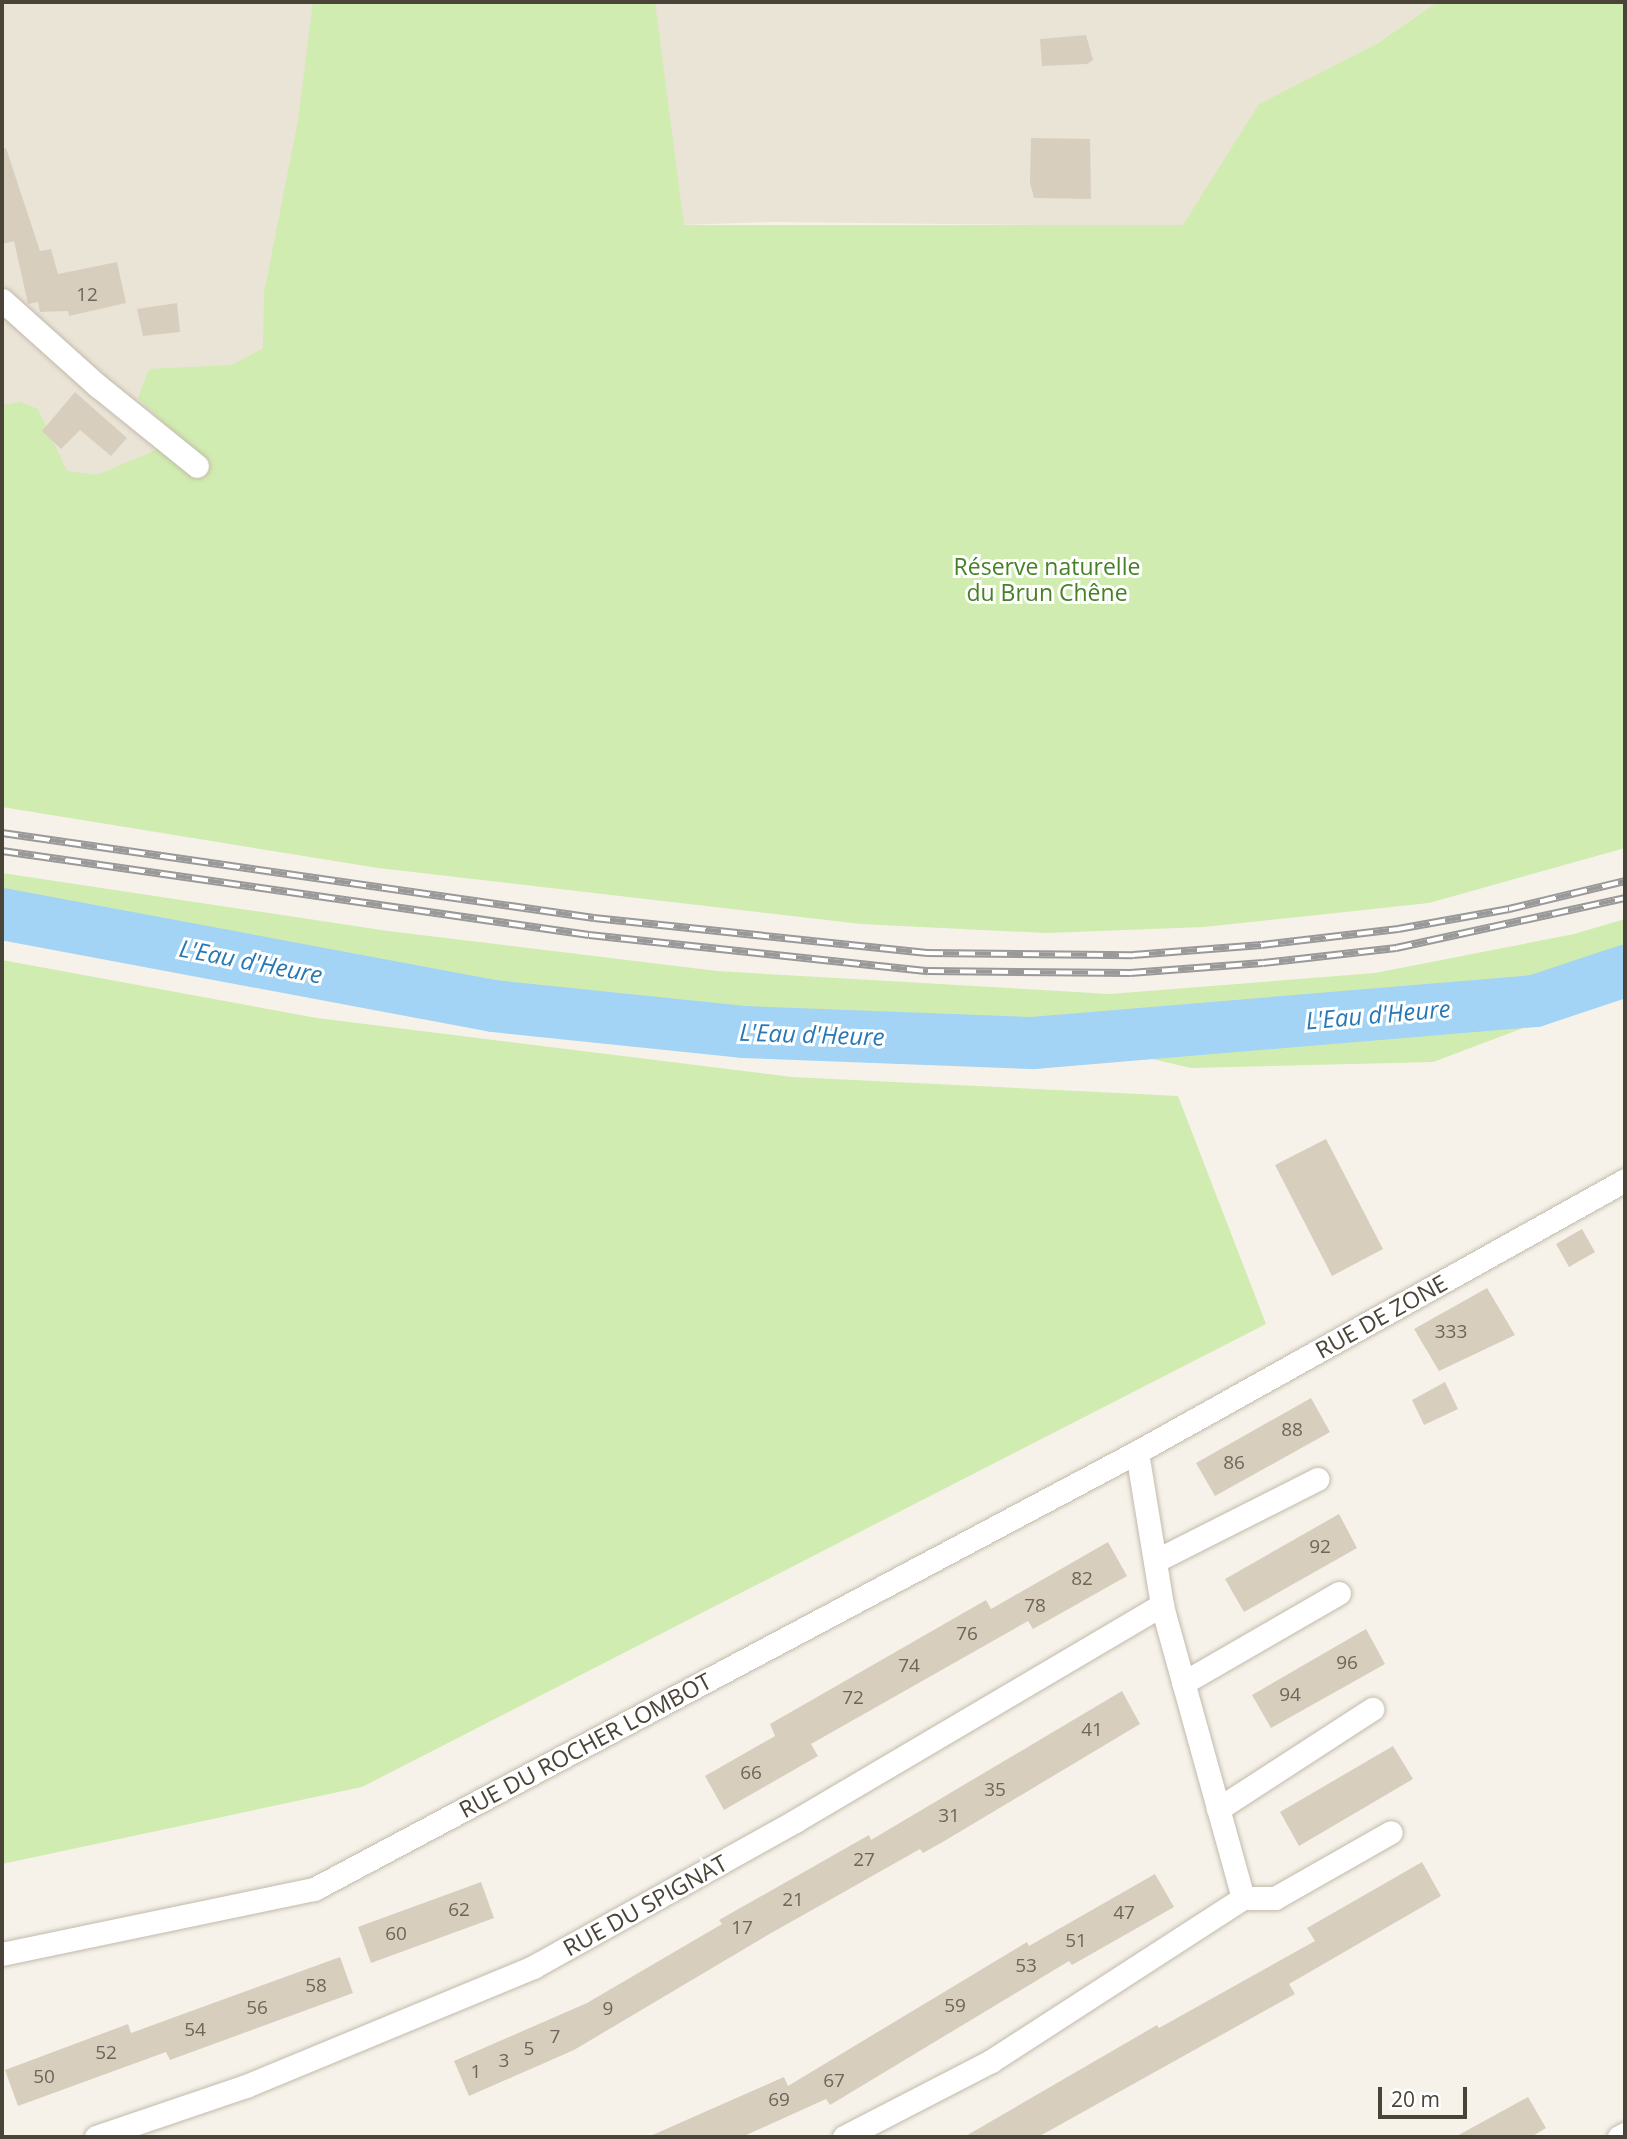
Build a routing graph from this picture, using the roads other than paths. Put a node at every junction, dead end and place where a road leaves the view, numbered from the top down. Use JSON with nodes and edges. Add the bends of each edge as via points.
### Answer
{"nodes":[{"id":1,"x":2,"y":300,"type":"edge"},
{"id":2,"x":197,"y":466,"type":"dead end"},
{"id":3,"x":1625,"y":1180,"type":"edge"},
{"id":4,"x":1137,"y":1452,"type":"junction"},
{"id":5,"x":1317,"y":1479,"type":"dead end"},
{"id":6,"x":1155,"y":1561,"type":"junction"},
{"id":7,"x":1339,"y":1593,"type":"dead end"},
{"id":8,"x":1162,"y":1605,"type":"junction"},
{"id":9,"x":1183,"y":1683,"type":"junction"},
{"id":10,"x":1372,"y":1709,"type":"dead end"},
{"id":11,"x":1218,"y":1809,"type":"junction"},
{"id":12,"x":1391,"y":1832,"type":"dead end"},
{"id":13,"x":1243,"y":1899,"type":"junction"},
{"id":14,"x":2,"y":1954,"type":"edge"},
{"id":15,"x":1625,"y":2134,"type":"edge"},
{"id":16,"x":96,"y":2137,"type":"edge"},
{"id":17,"x":844,"y":2137,"type":"edge"},
{"id":18,"x":1619,"y":2137,"type":"edge"}],
"edges":[{"from":1,"to":2,"type":"street"},
{"from":3,"to":4,"type":"street","name":"RUE DE ZONE"},
{"from":4,"to":6,"type":"street"},
{"from":4,"to":14,"type":"street","name":"RUE DU ROCHER LOMBOT","via":[[314,1889]]},
{"from":5,"to":6,"type":"street"},
{"from":6,"to":8,"type":"street"},
{"from":7,"to":9,"type":"street"},
{"from":8,"to":9,"type":"street"},
{"from":8,"to":16,"type":"street","name":"RUE DU SPIGNAT","via":[[795,1821],[533,1967],[246,2086]]},
{"from":9,"to":11,"type":"street"},
{"from":10,"to":11,"type":"street"},
{"from":11,"to":13,"type":"street"},
{"from":12,"to":13,"type":"street","via":[[1275,1898]]},
{"from":13,"to":17,"type":"street","via":[[991,2061]]},
{"from":15,"to":18,"type":"street"}]}
